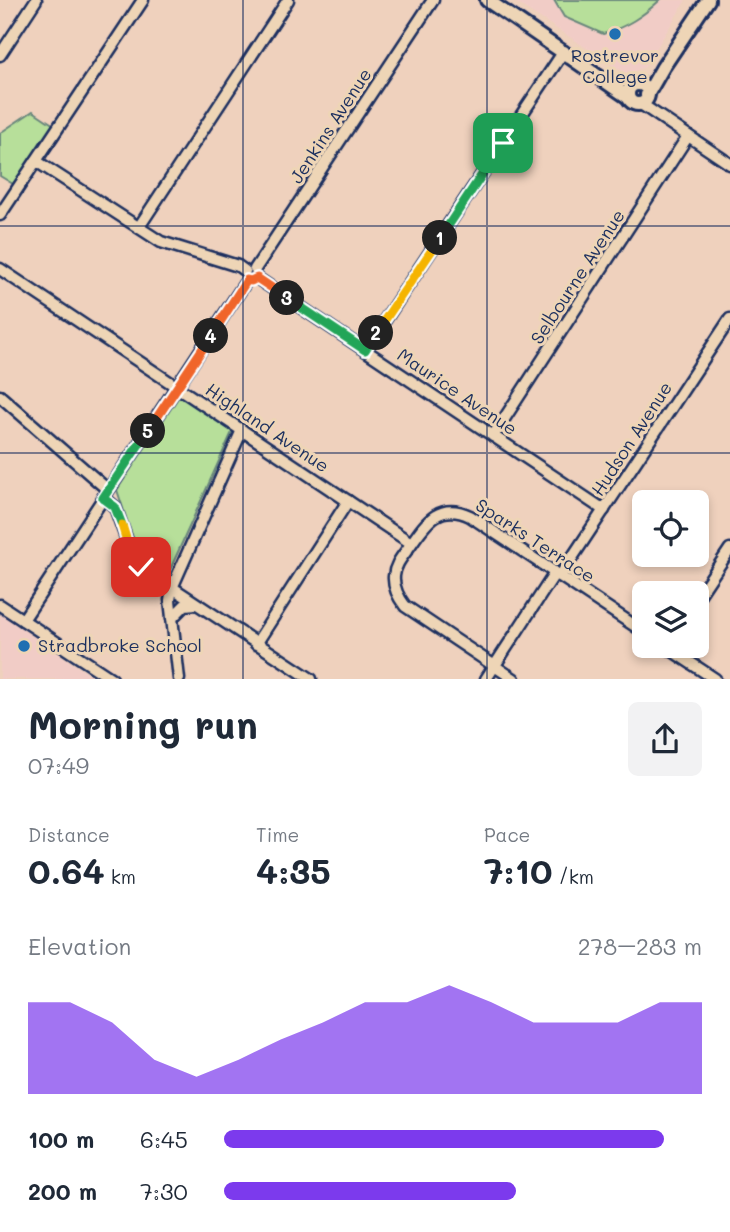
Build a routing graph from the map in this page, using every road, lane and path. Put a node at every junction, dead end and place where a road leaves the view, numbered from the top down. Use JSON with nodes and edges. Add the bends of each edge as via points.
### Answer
{"nodes":[{"id":1,"x":37,"y":0,"type":"edge"},
{"id":2,"x":143,"y":0,"type":"edge"},
{"id":3,"x":288,"y":0,"type":"edge"},
{"id":4,"x":433,"y":0,"type":"edge"},
{"id":5,"x":487,"y":0,"type":"edge"},
{"id":6,"x":708,"y":0,"type":"edge"},
{"id":7,"x":565,"y":51,"type":"junction"},
{"id":8,"x":0,"y":55,"type":"edge"},
{"id":9,"x":602,"y":77,"type":"junction"},
{"id":10,"x":641,"y":92,"type":"junction"},
{"id":11,"x":688,"y":136,"type":"junction"},
{"id":12,"x":36,"y":161,"type":"junction"},
{"id":13,"x":730,"y":163,"type":"edge"},
{"id":14,"x":0,"y":215,"type":"edge"},
{"id":15,"x":139,"y":227,"type":"junction"},
{"id":16,"x":0,"y":269,"type":"edge"},
{"id":17,"x":251,"y":274,"type":"junction"},
{"id":18,"x":730,"y":319,"type":"edge"},
{"id":19,"x":365,"y":350,"type":"junction"},
{"id":20,"x":177,"y":387,"type":"junction"},
{"id":21,"x":0,"y":396,"type":"edge"},
{"id":22,"x":242,"y":430,"type":"junction"},
{"id":23,"x":493,"y":436,"type":"junction"},
{"id":24,"x":106,"y":494,"type":"junction"},
{"id":25,"x":348,"y":501,"type":"junction"},
{"id":26,"x":604,"y":510,"type":"junction"},
{"id":27,"x":411,"y":543,"type":"junction"},
{"id":28,"x":730,"y":549,"type":"edge"},
{"id":29,"x":557,"y":575,"type":"junction"},
{"id":30,"x":709,"y":581,"type":"edge"},
{"id":31,"x":172,"y":588,"type":"junction"},
{"id":32,"x":195,"y":604,"type":"junction"},
{"id":33,"x":0,"y":605,"type":"edge"},
{"id":34,"x":172,"y":618,"type":"junction"},
{"id":35,"x":23,"y":620,"type":"junction"},
{"id":36,"x":632,"y":624,"type":"edge"},
{"id":37,"x":256,"y":643,"type":"junction"},
{"id":38,"x":683,"y":658,"type":"edge"},
{"id":39,"x":495,"y":666,"type":"junction"},
{"id":40,"x":712,"y":678,"type":"edge"},
{"id":41,"x":111,"y":679,"type":"edge"},
{"id":42,"x":179,"y":679,"type":"edge"},
{"id":43,"x":311,"y":679,"type":"edge"},
{"id":44,"x":486,"y":679,"type":"edge"},
{"id":45,"x":514,"y":679,"type":"edge"}],
"edges":[{"from":1,"to":8,"type":"street"},
{"from":2,"to":12,"type":"street"},
{"from":3,"to":15,"type":"street"},
{"from":4,"to":17,"type":"street","name":"Jenkins Avenue"},
{"from":5,"to":7,"type":"main road"},
{"from":6,"to":10,"type":"main road"},
{"from":7,"to":9,"type":"main road"},
{"from":7,"to":19,"type":"street"},
{"from":9,"to":10,"type":"main road"},
{"from":9,"to":10,"type":"main road","via":[[635,104]]},
{"from":10,"to":11,"type":"street"},
{"from":11,"to":13,"type":"street"},
{"from":11,"to":23,"type":"street","name":"Selbourne Avenue"},
{"from":12,"to":14,"type":"street"},
{"from":12,"to":15,"type":"street","name":"Maurice Avenue"},
{"from":15,"to":17,"type":"street","name":"Maurice Avenue","via":[[173,247]]},
{"from":16,"to":20,"type":"street","name":"Highland Avenue"},
{"from":17,"to":19,"type":"street","name":"Maurice Avenue"},
{"from":17,"to":20,"type":"street","name":"Jenkins Avenue"},
{"from":18,"to":26,"type":"street","name":"Hudson Avenue"},
{"from":19,"to":23,"type":"street","name":"Maurice Avenue"},
{"from":20,"to":22,"type":"street","name":"Highland Avenue"},
{"from":20,"to":24,"type":"street","name":"Jenkins Avenue"},
{"from":21,"to":24,"type":"street"},
{"from":22,"to":25,"type":"street","name":"Highland Avenue"},
{"from":22,"to":31,"type":"street"},
{"from":23,"to":26,"type":"street","name":"Maurice Avenue"},
{"from":24,"to":31,"type":"street","via":[[135,563]]},
{"from":24,"to":35,"type":"street","name":"Jenkins Avenue"},
{"from":25,"to":27,"type":"street","name":"Highland Avenue"},
{"from":25,"to":37,"type":"street"},
{"from":26,"to":29,"type":"street","name":"Hudson Avenue"},
{"from":27,"to":29,"type":"street","name":"Sparks Terrace","via":[[433,517],[462,512]]},
{"from":27,"to":39,"type":"street","name":"Sparks Terrace","via":[[396,566],[398,597]]},
{"from":28,"to":30,"type":"street"},
{"from":29,"to":36,"type":"street","name":"Sparks Terrace"},
{"from":29,"to":39,"type":"street","name":"Hudson Avenue"},
{"from":31,"to":32,"type":"street"},
{"from":31,"to":34,"type":"street"},
{"from":32,"to":34,"type":"street","via":[[185,605]]},
{"from":32,"to":37,"type":"street"},
{"from":33,"to":35,"type":"street"},
{"from":34,"to":42,"type":"street"},
{"from":35,"to":41,"type":"street"},
{"from":37,"to":43,"type":"street"},
{"from":38,"to":40,"type":"street"},
{"from":39,"to":44,"type":"street","name":"Hudson Avenue"},
{"from":39,"to":45,"type":"street"}]}
